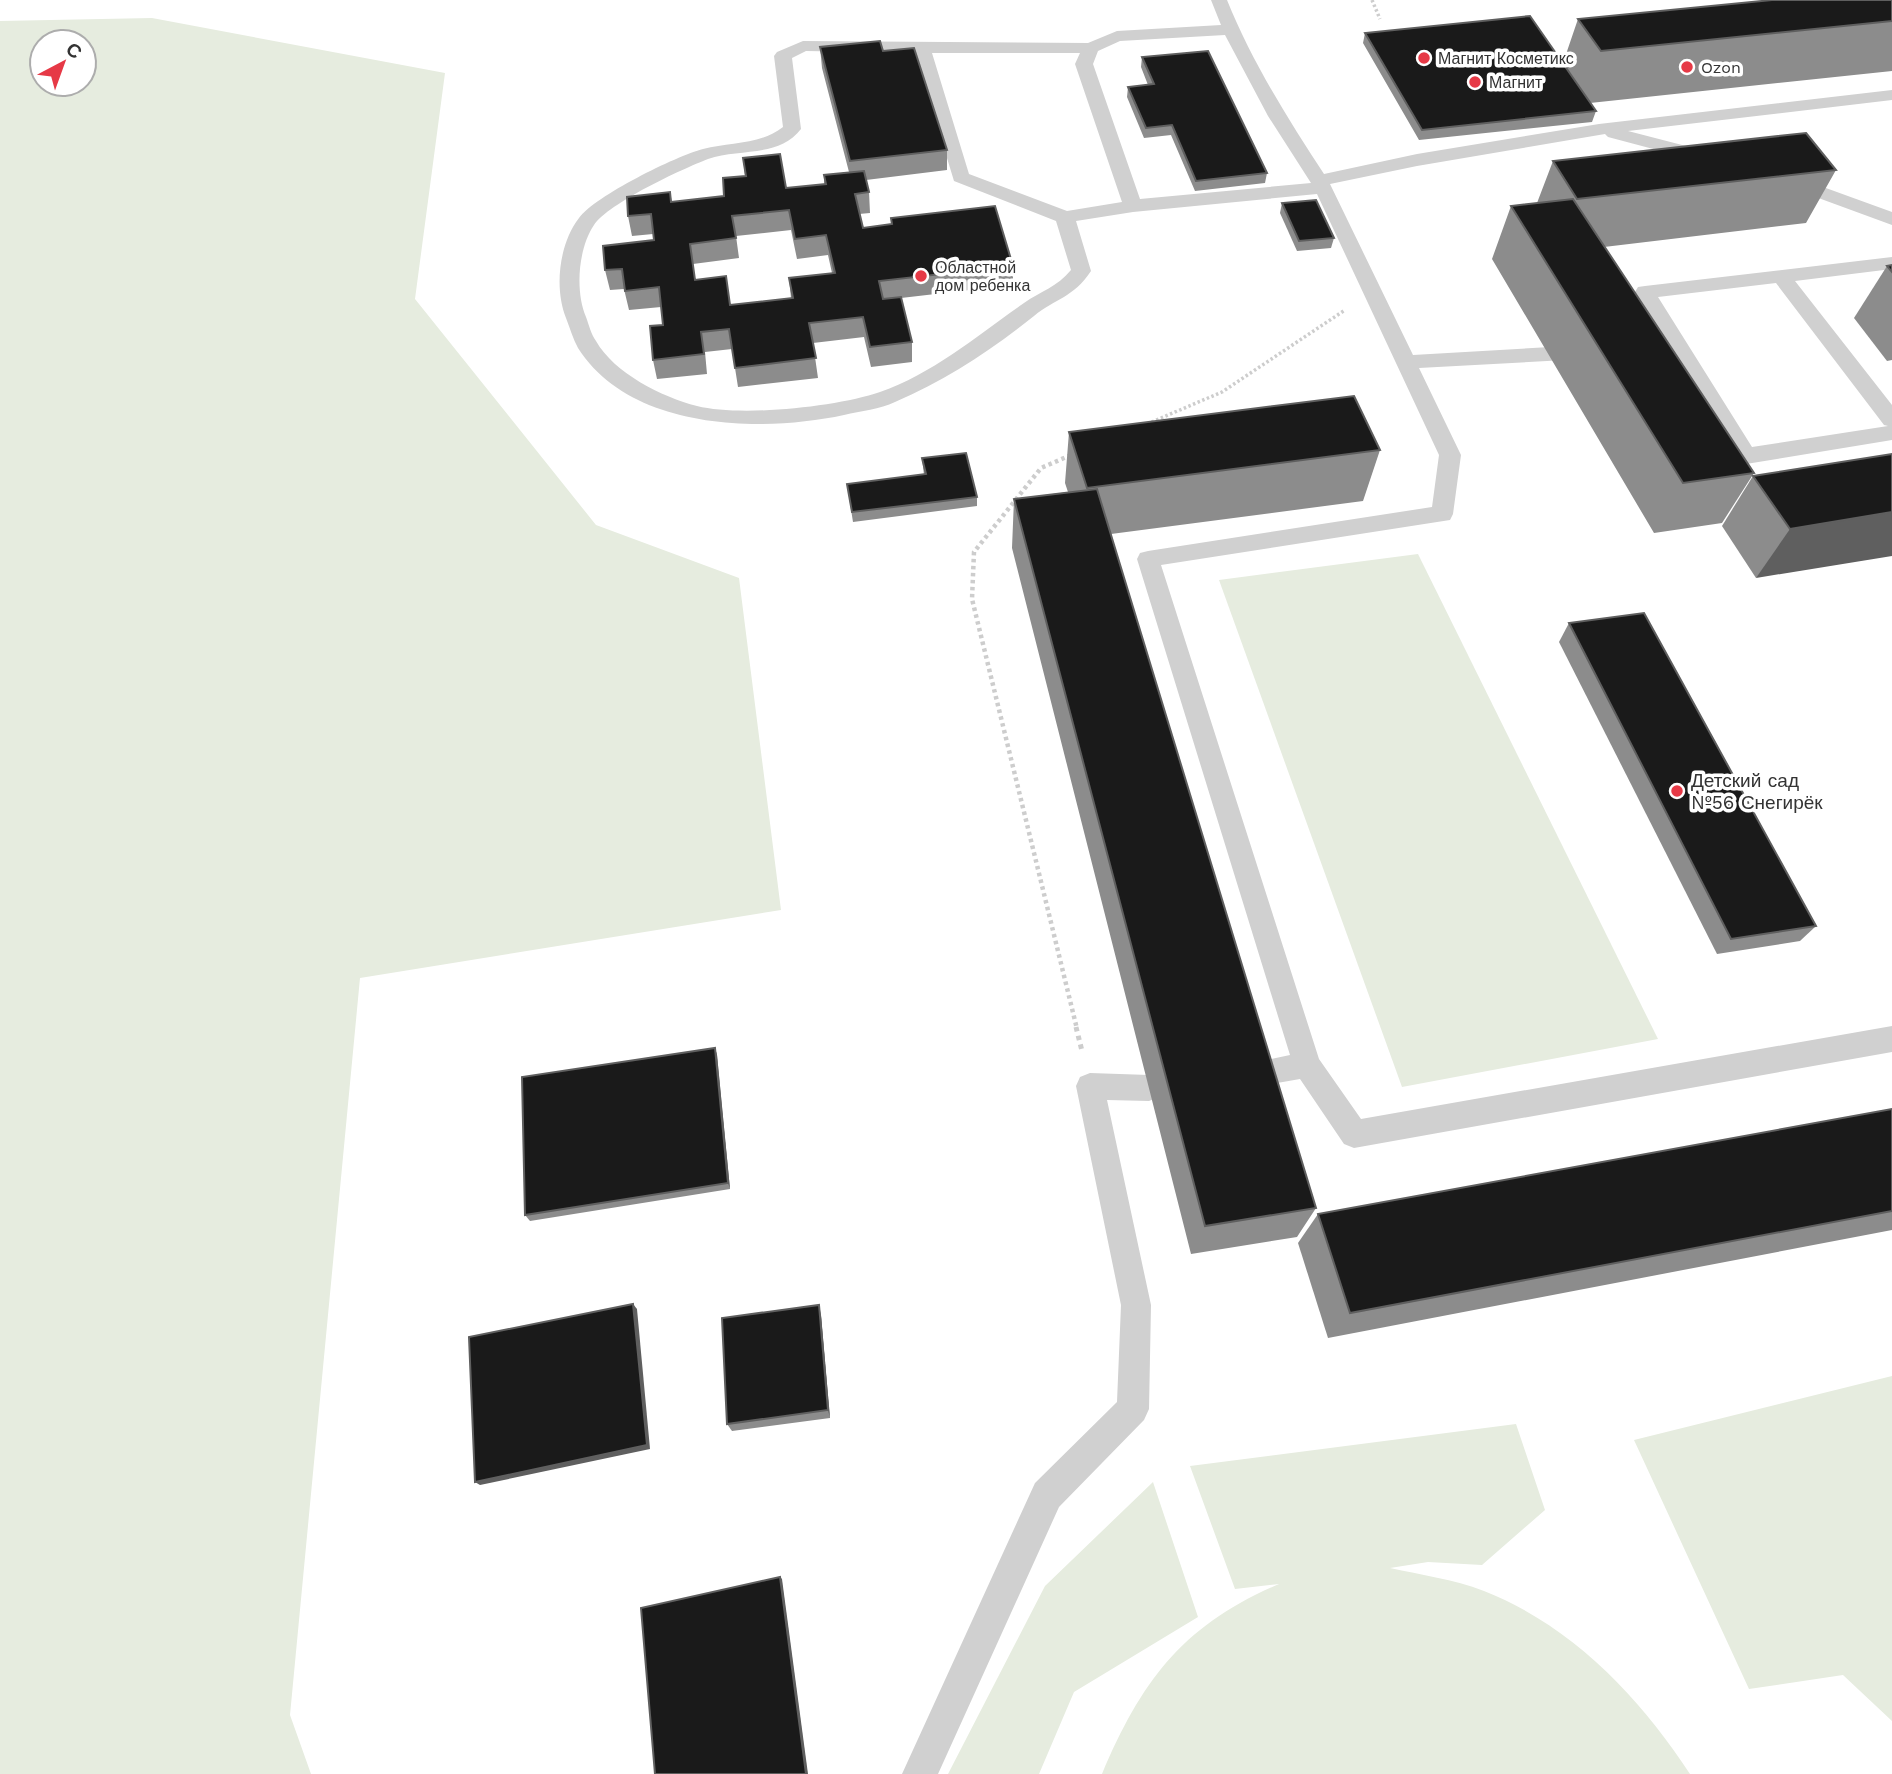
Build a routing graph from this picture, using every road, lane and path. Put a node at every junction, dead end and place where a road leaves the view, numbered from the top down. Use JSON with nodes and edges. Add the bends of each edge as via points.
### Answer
{"nodes":[{"id":1,"x":1219,"y":0,"type":"edge"},
{"id":2,"x":1372,"y":0,"type":"edge"},
{"id":3,"x":1380,"y":19,"type":"dead end"},
{"id":4,"x":1230,"y":30,"type":"junction"},
{"id":5,"x":922,"y":48,"type":"junction"},
{"id":6,"x":1091,"y":48,"type":"junction"},
{"id":7,"x":1892,"y":95,"type":"edge"},
{"id":8,"x":1599,"y":129,"type":"junction"},
{"id":9,"x":1728,"y":162,"type":"edge"},
{"id":10,"x":1778,"y":177,"type":"edge"},
{"id":11,"x":1321,"y":185,"type":"junction"},
{"id":12,"x":1133,"y":206,"type":"junction"},
{"id":13,"x":1065,"y":217,"type":"junction"},
{"id":14,"x":1892,"y":219,"type":"edge"},
{"id":15,"x":1892,"y":263,"type":"edge"},
{"id":16,"x":1781,"y":276,"type":"junction"},
{"id":17,"x":1373,"y":291,"type":"junction"},
{"id":18,"x":1674,"y":338,"type":"junction"},
{"id":19,"x":1649,"y":342,"type":"edge"},
{"id":20,"x":1600,"y":351,"type":"edge"},
{"id":21,"x":1407,"y":362,"type":"junction"},
{"id":22,"x":1892,"y":420,"type":"edge"},
{"id":23,"x":1138,"y":428,"type":"edge"},
{"id":24,"x":1892,"y":433,"type":"edge"},
{"id":25,"x":1077,"y":453,"type":"edge"},
{"id":26,"x":1892,"y":1039,"type":"edge"},
{"id":27,"x":1307,"y":1065,"type":"junction"},
{"id":28,"x":1249,"y":1075,"type":"edge"},
{"id":29,"x":1090,"y":1086,"type":"junction"},
{"id":30,"x":1149,"y":1088,"type":"dead end"},
{"id":31,"x":920,"y":1774,"type":"edge"}],
"edges":[{"from":1,"to":4,"type":"lane"},
{"from":2,"to":3,"type":"path"},
{"from":4,"to":6,"type":"lane","via":[[1117,36]]},
{"from":4,"to":11,"type":"lane"},
{"from":5,"to":6,"type":"lane"},
{"from":5,"to":13,"type":"lane","via":[[961,177]]},
{"from":5,"to":13,"type":"lane","via":[[803,46],[783,56],[792,130],[775,142],[705,154],[682,164],[616,198],[587,220],[572,250],[571,305],[587,345],[611,372],[647,394],[695,413],[766,418],[886,398],[942,370],[1067,288],[1080,271]]},
{"from":6,"to":12,"type":"lane","via":[[1084,64]]},
{"from":7,"to":8,"type":"lane"},
{"from":8,"to":9,"type":"lane"},
{"from":8,"to":11,"type":"lane","via":[[1417,160]]},
{"from":10,"to":14,"type":"lane"},
{"from":11,"to":12,"type":"lane"},
{"from":11,"to":17,"type":"lane"},
{"from":12,"to":13,"type":"lane"},
{"from":15,"to":16,"type":"lane"},
{"from":16,"to":18,"type":"lane","via":[[1645,292]]},
{"from":16,"to":22,"type":"lane"},
{"from":17,"to":21,"type":"lane"},
{"from":17,"to":23,"type":"path","via":[[1222,392]]},
{"from":18,"to":19,"type":"lane"},
{"from":18,"to":24,"type":"lane","via":[[1746,456]]},
{"from":20,"to":21,"type":"lane"},
{"from":21,"to":27,"type":"lane","via":[[1450,455],[1442,514],[1148,559]]},
{"from":25,"to":29,"type":"path","via":[[1041,468],[974,552],[972,599]]},
{"from":26,"to":27,"type":"lane","via":[[1354,1134]]},
{"from":27,"to":28,"type":"lane"},
{"from":29,"to":30,"type":"lane"},
{"from":29,"to":31,"type":"lane","via":[[1136,1305],[1133,1409],[1047,1495]]}]}
